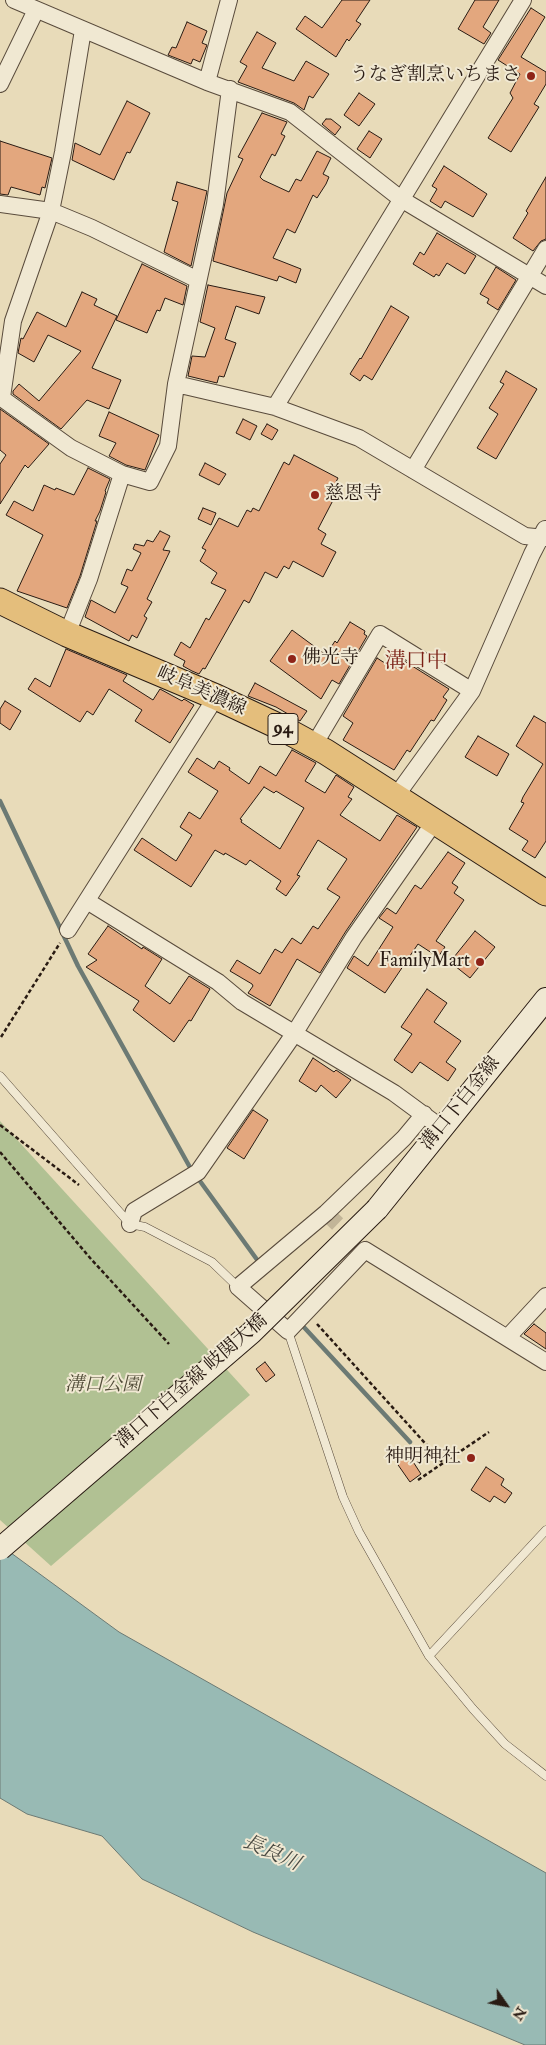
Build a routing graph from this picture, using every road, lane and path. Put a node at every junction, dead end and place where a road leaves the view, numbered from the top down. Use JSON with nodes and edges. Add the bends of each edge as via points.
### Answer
{"nodes":[{"id":1,"x":14,"y":0,"type":"edge"},
{"id":2,"x":229,"y":0,"type":"edge"},
{"id":3,"x":523,"y":0,"type":"edge"},
{"id":4,"x":36,"y":10,"type":"junction"},
{"id":5,"x":83,"y":30,"type":"junction"},
{"id":6,"x":207,"y":82,"type":"junction"},
{"id":7,"x":0,"y":84,"type":"edge"},
{"id":8,"x":230,"y":90,"type":"junction"},
{"id":9,"x":401,"y":199,"type":"junction"},
{"id":10,"x":0,"y":204,"type":"edge"},
{"id":11,"x":51,"y":212,"type":"junction"},
{"id":12,"x":546,"y":249,"type":"edge"},
{"id":13,"x":530,"y":276,"type":"junction"},
{"id":14,"x":198,"y":280,"type":"junction"},
{"id":15,"x":546,"y":286,"type":"edge"},
{"id":16,"x":176,"y":384,"type":"junction"},
{"id":17,"x":1,"y":397,"type":"edge"},
{"id":18,"x":275,"y":407,"type":"junction"},
{"id":19,"x":413,"y":470,"type":"junction"},
{"id":20,"x":122,"y":474,"type":"junction"},
{"id":21,"x":544,"y":534,"type":"edge"},
{"id":22,"x":0,"y":600,"type":"edge"},
{"id":23,"x":67,"y":634,"type":"junction"},
{"id":24,"x":472,"y":692,"type":"junction"},
{"id":25,"x":216,"y":698,"type":"junction"},
{"id":26,"x":314,"y":745,"type":"junction"},
{"id":27,"x":396,"y":796,"type":"junction"},
{"id":28,"x":434,"y":821,"type":"junction"},
{"id":29,"x":546,"y":893,"type":"edge"},
{"id":30,"x":87,"y":901,"type":"junction"},
{"id":31,"x":65,"y":936,"type":"joint"},
{"id":32,"x":546,"y":1000,"type":"edge"},
{"id":33,"x":294,"y":1034,"type":"junction"},
{"id":34,"x":1,"y":1037,"type":"edge"},
{"id":35,"x":0,"y":1076,"type":"edge"},
{"id":36,"x":424,"y":1114,"type":"junction"},
{"id":37,"x":0,"y":1124,"type":"edge"},
{"id":38,"x":442,"y":1128,"type":"junction"},
{"id":39,"x":0,"y":1152,"type":"edge"},
{"id":40,"x":84,"y":1189,"type":"dead end"},
{"id":41,"x":377,"y":1209,"type":"joint"},
{"id":42,"x":130,"y":1224,"type":"junction"},
{"id":43,"x":238,"y":1287,"type":"junction"},
{"id":44,"x":546,"y":1296,"type":"edge"},
{"id":45,"x":306,"y":1312,"type":"junction"},
{"id":46,"x":288,"y":1331,"type":"junction"},
{"id":47,"x":506,"y":1338,"type":"junction"},
{"id":48,"x":169,"y":1344,"type":"dead end"},
{"id":49,"x":546,"y":1362,"type":"edge"},
{"id":50,"x":489,"y":1432,"type":"dead end"},
{"id":51,"x":444,"y":1463,"type":"junction"},
{"id":52,"x":418,"y":1480,"type":"dead end"},
{"id":53,"x":546,"y":1530,"type":"edge"},
{"id":54,"x":0,"y":1549,"type":"edge"},
{"id":55,"x":430,"y":1656,"type":"junction"},
{"id":56,"x":546,"y":1776,"type":"edge"}],
"edges":[{"from":1,"to":4,"type":"street"},
{"from":2,"to":6,"type":"street"},
{"from":3,"to":9,"type":"street"},
{"from":4,"to":5,"type":"street"},
{"from":4,"to":7,"type":"street"},
{"from":5,"to":6,"type":"street"},
{"from":5,"to":11,"type":"street"},
{"from":6,"to":8,"type":"street"},
{"from":8,"to":9,"type":"street","via":[[290,112]]},
{"from":8,"to":14,"type":"street","via":[[215,204]]},
{"from":9,"to":13,"type":"street"},
{"from":9,"to":18,"type":"street"},
{"from":10,"to":11,"type":"street"},
{"from":11,"to":14,"type":"street","via":[[92,228]]},
{"from":11,"to":17,"type":"street","via":[[12,321]]},
{"from":12,"to":13,"type":"street"},
{"from":13,"to":15,"type":"street"},
{"from":13,"to":19,"type":"street"},
{"from":14,"to":16,"type":"street"},
{"from":16,"to":18,"type":"street"},
{"from":16,"to":20,"type":"street","via":[[168,446],[150,482]]},
{"from":17,"to":20,"type":"street","via":[[71,448]]},
{"from":18,"to":19,"type":"street","via":[[359,438]]},
{"from":19,"to":21,"type":"street","via":[[525,536]]},
{"from":20,"to":23,"type":"street","via":[[89,579]]},
{"from":21,"to":24,"type":"street"},
{"from":22,"to":23,"type":"main road","name":"岐阜美濃線","number":"94"},
{"from":23,"to":25,"type":"main road","name":"岐阜美濃線","number":"94"},
{"from":24,"to":26,"type":"street","via":[[380,634]]},
{"from":24,"to":27,"type":"street"},
{"from":25,"to":26,"type":"main road","name":"岐阜美濃線","number":"94"},
{"from":25,"to":30,"type":"street"},
{"from":26,"to":27,"type":"main road","name":"岐阜美濃線","number":"94"},
{"from":27,"to":28,"type":"main road","name":"岐阜美濃線","number":"94"},
{"from":28,"to":29,"type":"main road","name":"岐阜美濃線","number":"94"},
{"from":28,"to":33,"type":"street","via":[[354,937]]},
{"from":30,"to":31,"type":"street"},
{"from":30,"to":33,"type":"street","via":[[218,982],[242,1002]]},
{"from":31,"to":34,"type":"path"},
{"from":32,"to":38,"type":"main road","name":"溝口下白金線"},
{"from":33,"to":36,"type":"street"},
{"from":33,"to":42,"type":"street","via":[[194,1174],[134,1212]]},
{"from":35,"to":42,"type":"lane"},
{"from":36,"to":38,"type":"street"},
{"from":36,"to":43,"type":"street","via":[[404,1138],[326,1213]]},
{"from":37,"to":40,"type":"path"},
{"from":38,"to":41,"type":"main road","name":"溝口下白金線"},
{"from":39,"to":48,"type":"path"},
{"from":41,"to":54,"type":"main road","name":"溝口下白金線 岐関大橋","bridge":true,"via":[[251,1333]]},
{"from":42,"to":43,"type":"lane","via":[[145,1227],[212,1262]]},
{"from":43,"to":46,"type":"street"},
{"from":44,"to":47,"type":"street"},
{"from":45,"to":46,"type":"street"},
{"from":45,"to":47,"type":"street","via":[[365,1250]]},
{"from":45,"to":51,"type":"path"},
{"from":46,"to":55,"type":"lane","via":[[343,1497],[359,1532]]},
{"from":47,"to":49,"type":"street"},
{"from":50,"to":51,"type":"path"},
{"from":51,"to":52,"type":"path"},
{"from":53,"to":55,"type":"lane"},
{"from":55,"to":56,"type":"lane","via":[[505,1744]]}]}
